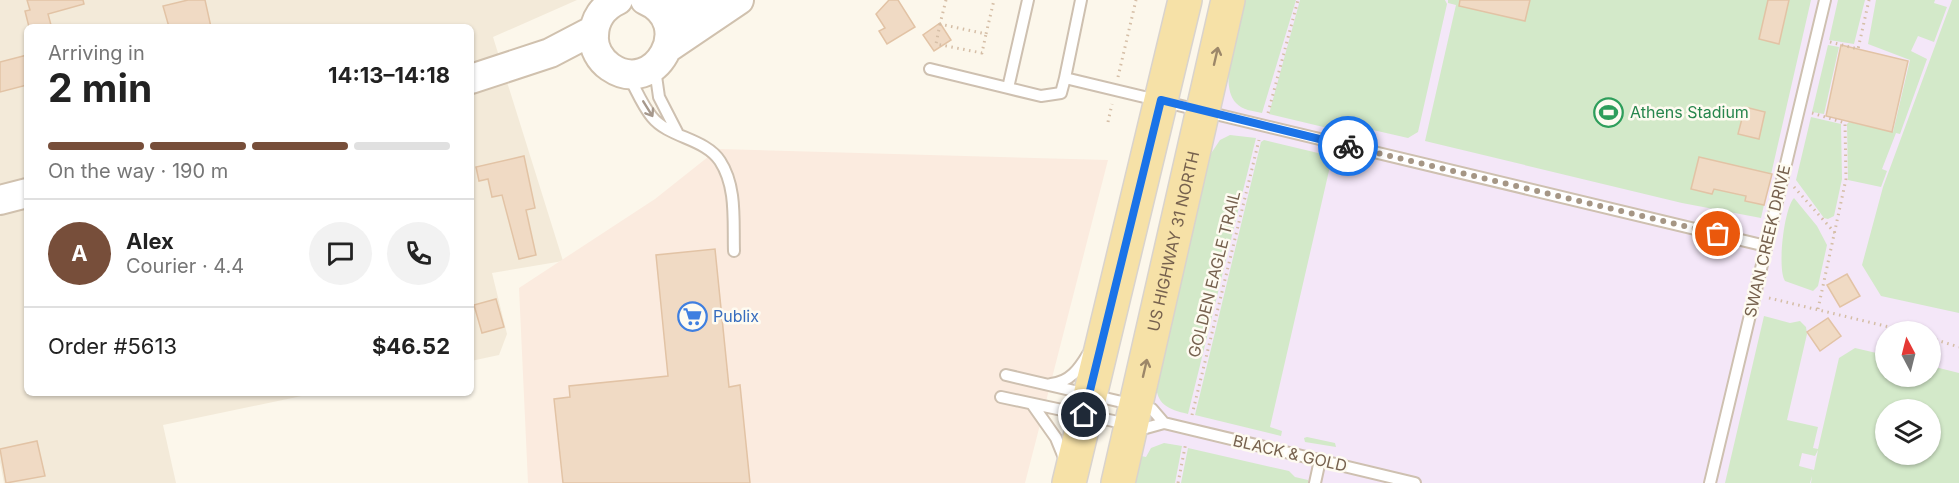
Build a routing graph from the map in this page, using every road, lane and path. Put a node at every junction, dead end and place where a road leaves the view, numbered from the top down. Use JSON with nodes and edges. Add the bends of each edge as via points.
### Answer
{"nodes":[{"id":1,"x":618,"y":0,"type":"edge"},
{"id":2,"x":708,"y":0,"type":"edge"},
{"id":3,"x":739,"y":0,"type":"edge"},
{"id":4,"x":946,"y":0,"type":"edge"},
{"id":5,"x":994,"y":0,"type":"edge"},
{"id":6,"x":1028,"y":0,"type":"edge"},
{"id":7,"x":1081,"y":0,"type":"edge"},
{"id":8,"x":1136,"y":0,"type":"edge"},
{"id":9,"x":1185,"y":0,"type":"edge"},
{"id":10,"x":1228,"y":0,"type":"edge"},
{"id":11,"x":1298,"y":0,"type":"edge"},
{"id":12,"x":1826,"y":0,"type":"edge"},
{"id":13,"x":1869,"y":0,"type":"edge"},
{"id":14,"x":652,"y":5,"type":"edge"},
{"id":15,"x":940,"y":24,"type":"junction"},
{"id":16,"x":594,"y":30,"type":"junction"},
{"id":17,"x":986,"y":34,"type":"junction"},
{"id":18,"x":1816,"y":39,"type":"junction"},
{"id":19,"x":661,"y":57,"type":"junction"},
{"id":20,"x":930,"y":69,"type":"dead end"},
{"id":21,"x":499,"y":72,"type":"junction"},
{"id":22,"x":621,"y":72,"type":"junction"},
{"id":23,"x":474,"y":78,"type":"edge"},
{"id":24,"x":1065,"y":78,"type":"junction"},
{"id":25,"x":1008,"y":88,"type":"junction"},
{"id":26,"x":1115,"y":90,"type":"junction"},
{"id":27,"x":1161,"y":100,"type":"junction"},
{"id":28,"x":1203,"y":111,"type":"junction"},
{"id":29,"x":1268,"y":113,"type":"dead end"},
{"id":30,"x":1812,"y":113,"type":"dead end"},
{"id":31,"x":1107,"y":122,"type":"dead end"},
{"id":32,"x":679,"y":135,"type":"junction"},
{"id":33,"x":1260,"y":138,"type":"dead end"},
{"id":34,"x":1783,"y":174,"type":"junction"},
{"id":35,"x":24,"y":194,"type":"edge"},
{"id":36,"x":0,"y":200,"type":"edge"},
{"id":37,"x":1835,"y":233,"type":"junction"},
{"id":38,"x":1766,"y":246,"type":"junction"},
{"id":39,"x":734,"y":251,"type":"dead end"},
{"id":40,"x":1769,"y":298,"type":"dead end"},
{"id":41,"x":1818,"y":309,"type":"junction"},
{"id":42,"x":1108,"y":320,"type":"junction"},
{"id":43,"x":1875,"y":323,"type":"edge"},
{"id":44,"x":1941,"y":341,"type":"edge"},
{"id":45,"x":1959,"y":347,"type":"edge"},
{"id":46,"x":1006,"y":375,"type":"dead end"},
{"id":47,"x":1045,"y":384,"type":"junction"},
{"id":48,"x":1001,"y":398,"type":"dead end"},
{"id":49,"x":1032,"y":404,"type":"junction"},
{"id":50,"x":1087,"y":405,"type":"junction"},
{"id":51,"x":1134,"y":415,"type":"junction"},
{"id":52,"x":1192,"y":415,"type":"dead end"},
{"id":53,"x":1164,"y":423,"type":"junction"},
{"id":54,"x":1187,"y":440,"type":"dead end"},
{"id":55,"x":1320,"y":460,"type":"junction"},
{"id":56,"x":1069,"y":481,"type":"edge"},
{"id":57,"x":1118,"y":483,"type":"edge"},
{"id":58,"x":1178,"y":483,"type":"edge"},
{"id":59,"x":1315,"y":483,"type":"edge"},
{"id":60,"x":1415,"y":483,"type":"edge"},
{"id":61,"x":1710,"y":483,"type":"edge"}],
"edges":[{"from":1,"to":16,"type":"street","via":[[603,11]]},
{"from":2,"to":14,"type":"street","via":[[675,9]]},
{"from":3,"to":19,"type":"street"},
{"from":4,"to":15,"type":"path"},
{"from":5,"to":17,"type":"path"},
{"from":6,"to":25,"type":"lane"},
{"from":7,"to":24,"type":"lane"},
{"from":8,"to":26,"type":"path"},
{"from":9,"to":27,"type":"main road"},
{"from":28,"to":10,"type":"main road","name":"US HIGHWAY 31 NORTH","one_way":true},
{"from":11,"to":29,"type":"path"},
{"from":12,"to":18,"type":"lane","name":"SWAN CREEK DRIVE"},
{"from":13,"to":18,"type":"path","via":[[1858,49]]},
{"from":14,"to":19,"type":"street","via":[[669,28]]},
{"from":15,"to":17,"type":"path"},
{"from":15,"to":17,"type":"path","via":[[936,44],[982,53]]},
{"from":16,"to":21,"type":"street","via":[[550,53]]},
{"from":16,"to":22,"type":"street","via":[[597,53]]},
{"from":18,"to":34,"type":"lane","name":"SWAN CREEK DRIVE"},
{"from":19,"to":22,"type":"street","via":[[642,73]]},
{"from":19,"to":32,"type":"lane","via":[[659,97]]},
{"from":20,"to":25,"type":"lane"},
{"from":21,"to":22,"type":"street","via":[[579,61]]},
{"from":21,"to":23,"type":"street"},
{"from":22,"to":32,"type":"lane","one_way":true,"via":[[652,117]]},
{"from":24,"to":25,"type":"lane","via":[[1060,93],[1049,97]]},
{"from":24,"to":26,"type":"lane"},
{"from":26,"to":27,"type":"lane"},
{"from":26,"to":31,"type":"path"},
{"from":27,"to":28,"type":"lane"},
{"from":27,"to":42,"type":"main road"},
{"from":28,"to":38,"type":"lane"},
{"from":51,"to":28,"type":"main road","name":"US HIGHWAY 31 NORTH","one_way":true},
{"from":30,"to":37,"type":"path","via":[[1845,123],[1846,179]]},
{"from":32,"to":39,"type":"lane","via":[[708,148],[727,176],[732,192]]},
{"from":33,"to":52,"type":"path","name":"GOLDEN EAGLE TRAIL"},
{"from":34,"to":37,"type":"path"},
{"from":34,"to":38,"type":"lane","name":"SWAN CREEK DRIVE"},
{"from":35,"to":36,"type":"street"},
{"from":37,"to":41,"type":"path"},
{"from":38,"to":61,"type":"lane","name":"SWAN CREEK DRIVE"},
{"from":40,"to":41,"type":"path"},
{"from":41,"to":43,"type":"path"},
{"from":42,"to":47,"type":"lane","via":[[1072,376],[1059,383]]},
{"from":42,"to":50,"type":"main road"},
{"from":44,"to":45,"type":"path"},
{"from":46,"to":47,"type":"lane"},
{"from":47,"to":50,"type":"lane"},
{"from":48,"to":49,"type":"lane"},
{"from":49,"to":50,"type":"lane"},
{"from":49,"to":56,"type":"lane","via":[[1056,438]]},
{"from":50,"to":51,"type":"lane","name":"BLACK & GOLD"},
{"from":50,"to":51,"type":"lane","name":"BLACK & GOLD"},
{"from":50,"to":56,"type":"main road"},
{"from":51,"to":53,"type":"lane","name":"BLACK & GOLD","via":[[1146,428]]},
{"from":51,"to":53,"type":"lane","name":"BLACK & GOLD","via":[[1152,409]]},
{"from":51,"to":57,"type":"main road","name":"US HIGHWAY 31 NORTH"},
{"from":53,"to":55,"type":"lane","name":"BLACK & GOLD"},
{"from":54,"to":58,"type":"path"},
{"from":55,"to":59,"type":"lane"},
{"from":55,"to":60,"type":"lane","name":"BLACK & GOLD"}]}
